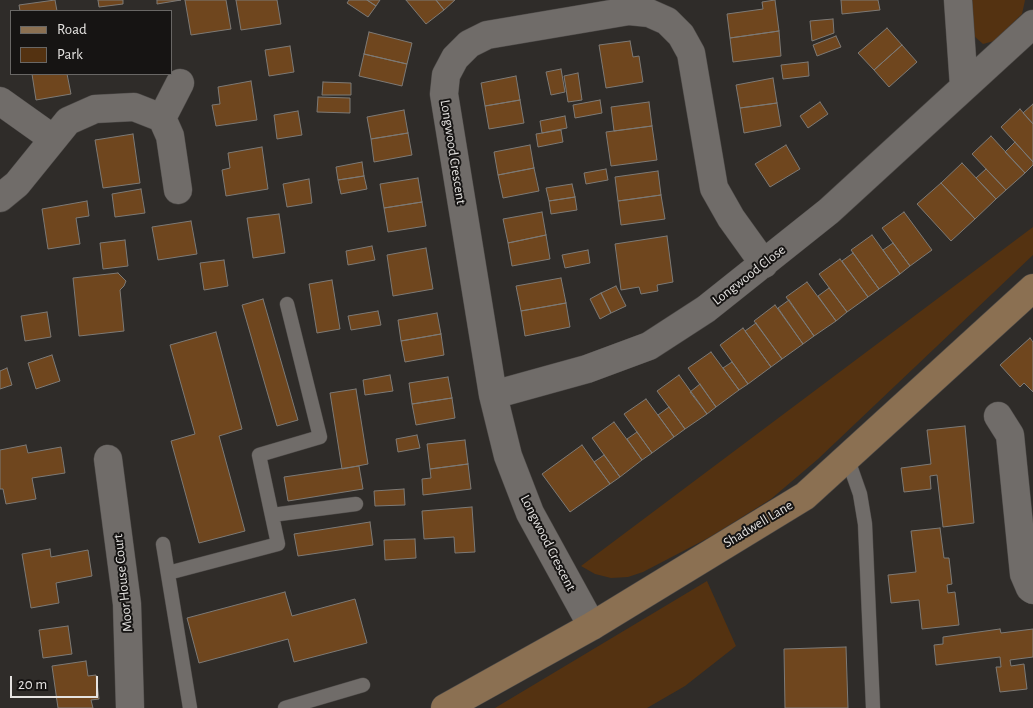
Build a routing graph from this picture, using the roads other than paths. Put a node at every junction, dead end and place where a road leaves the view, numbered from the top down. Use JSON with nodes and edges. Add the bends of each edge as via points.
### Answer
{"nodes":[{"id":1,"x":958,"y":0,"type":"edge"},
{"id":2,"x":575,"y":10,"type":"edge"},
{"id":3,"x":1033,"y":24,"type":"edge"},
{"id":4,"x":180,"y":83,"type":"dead end"},
{"id":5,"x":964,"y":87,"type":"junction"},
{"id":6,"x":0,"y":101,"type":"edge"},
{"id":7,"x":162,"y":118,"type":"junction"},
{"id":8,"x":52,"y":138,"type":"junction"},
{"id":9,"x":178,"y":190,"type":"dead end"},
{"id":10,"x":0,"y":198,"type":"edge"},
{"id":11,"x":764,"y":264,"type":"junction"},
{"id":12,"x":1033,"y":288,"type":"edge"},
{"id":13,"x":287,"y":304,"type":"dead end"},
{"id":14,"x":492,"y":395,"type":"junction"},
{"id":15,"x":998,"y":416,"type":"dead end"},
{"id":16,"x":847,"y":457,"type":"junction"},
{"id":17,"x":108,"y":459,"type":"dead end"},
{"id":18,"x":356,"y":504,"type":"dead end"},
{"id":19,"x":272,"y":515,"type":"junction"},
{"id":20,"x":163,"y":544,"type":"dead end"},
{"id":21,"x":168,"y":573,"type":"junction"},
{"id":22,"x":1033,"y":590,"type":"edge"},
{"id":23,"x":592,"y":626,"type":"junction"},
{"id":24,"x":364,"y":685,"type":"dead end"},
{"id":25,"x":130,"y":708,"type":"edge"},
{"id":26,"x":190,"y":708,"type":"edge"},
{"id":27,"x":285,"y":708,"type":"edge"},
{"id":28,"x":446,"y":708,"type":"edge"},
{"id":29,"x":873,"y":708,"type":"edge"}],
"edges":[{"from":1,"to":5,"type":"street"},
{"from":2,"to":11,"type":"street","name":"Longwood Crescent","via":[[649,13],[667,21],[682,35],[691,53],[714,188]]},
{"from":2,"to":14,"type":"street","name":"Longwood Crescent","via":[[486,35],[469,44],[455,58],[446,75],[444,94]]},
{"from":3,"to":5,"type":"street","name":"Longwood Close"},
{"from":4,"to":7,"type":"street"},
{"from":5,"to":11,"type":"street","name":"Longwood Close","via":[[829,211]]},
{"from":6,"to":8,"type":"street"},
{"from":7,"to":8,"type":"street","via":[[134,106],[96,109],[68,121]]},
{"from":7,"to":9,"type":"street","via":[[170,136]]},
{"from":8,"to":10,"type":"street","via":[[23,177]]},
{"from":11,"to":14,"type":"street","name":"Longwood Close","via":[[706,309],[649,346],[587,370]]},
{"from":12,"to":16,"type":"street","name":"Shadwell Lane"},
{"from":13,"to":19,"type":"lane","via":[[320,437],[259,455]]},
{"from":14,"to":23,"type":"street","name":"Longwood Crescent","via":[[508,456],[530,513]]},
{"from":15,"to":22,"type":"street","via":[[1010,435],[1024,574]]},
{"from":16,"to":23,"type":"street","name":"Shadwell Lane","via":[[805,496]]},
{"from":16,"to":29,"type":"lane","via":[[860,494],[865,524]]},
{"from":17,"to":25,"type":"street","name":"Moor House Court","via":[[127,604]]},
{"from":18,"to":19,"type":"lane"},
{"from":19,"to":21,"type":"lane","via":[[278,544]]},
{"from":20,"to":21,"type":"lane"},
{"from":21,"to":26,"type":"lane"},
{"from":23,"to":28,"type":"street","name":"Shadwell Lane"},
{"from":24,"to":27,"type":"lane"}]}
